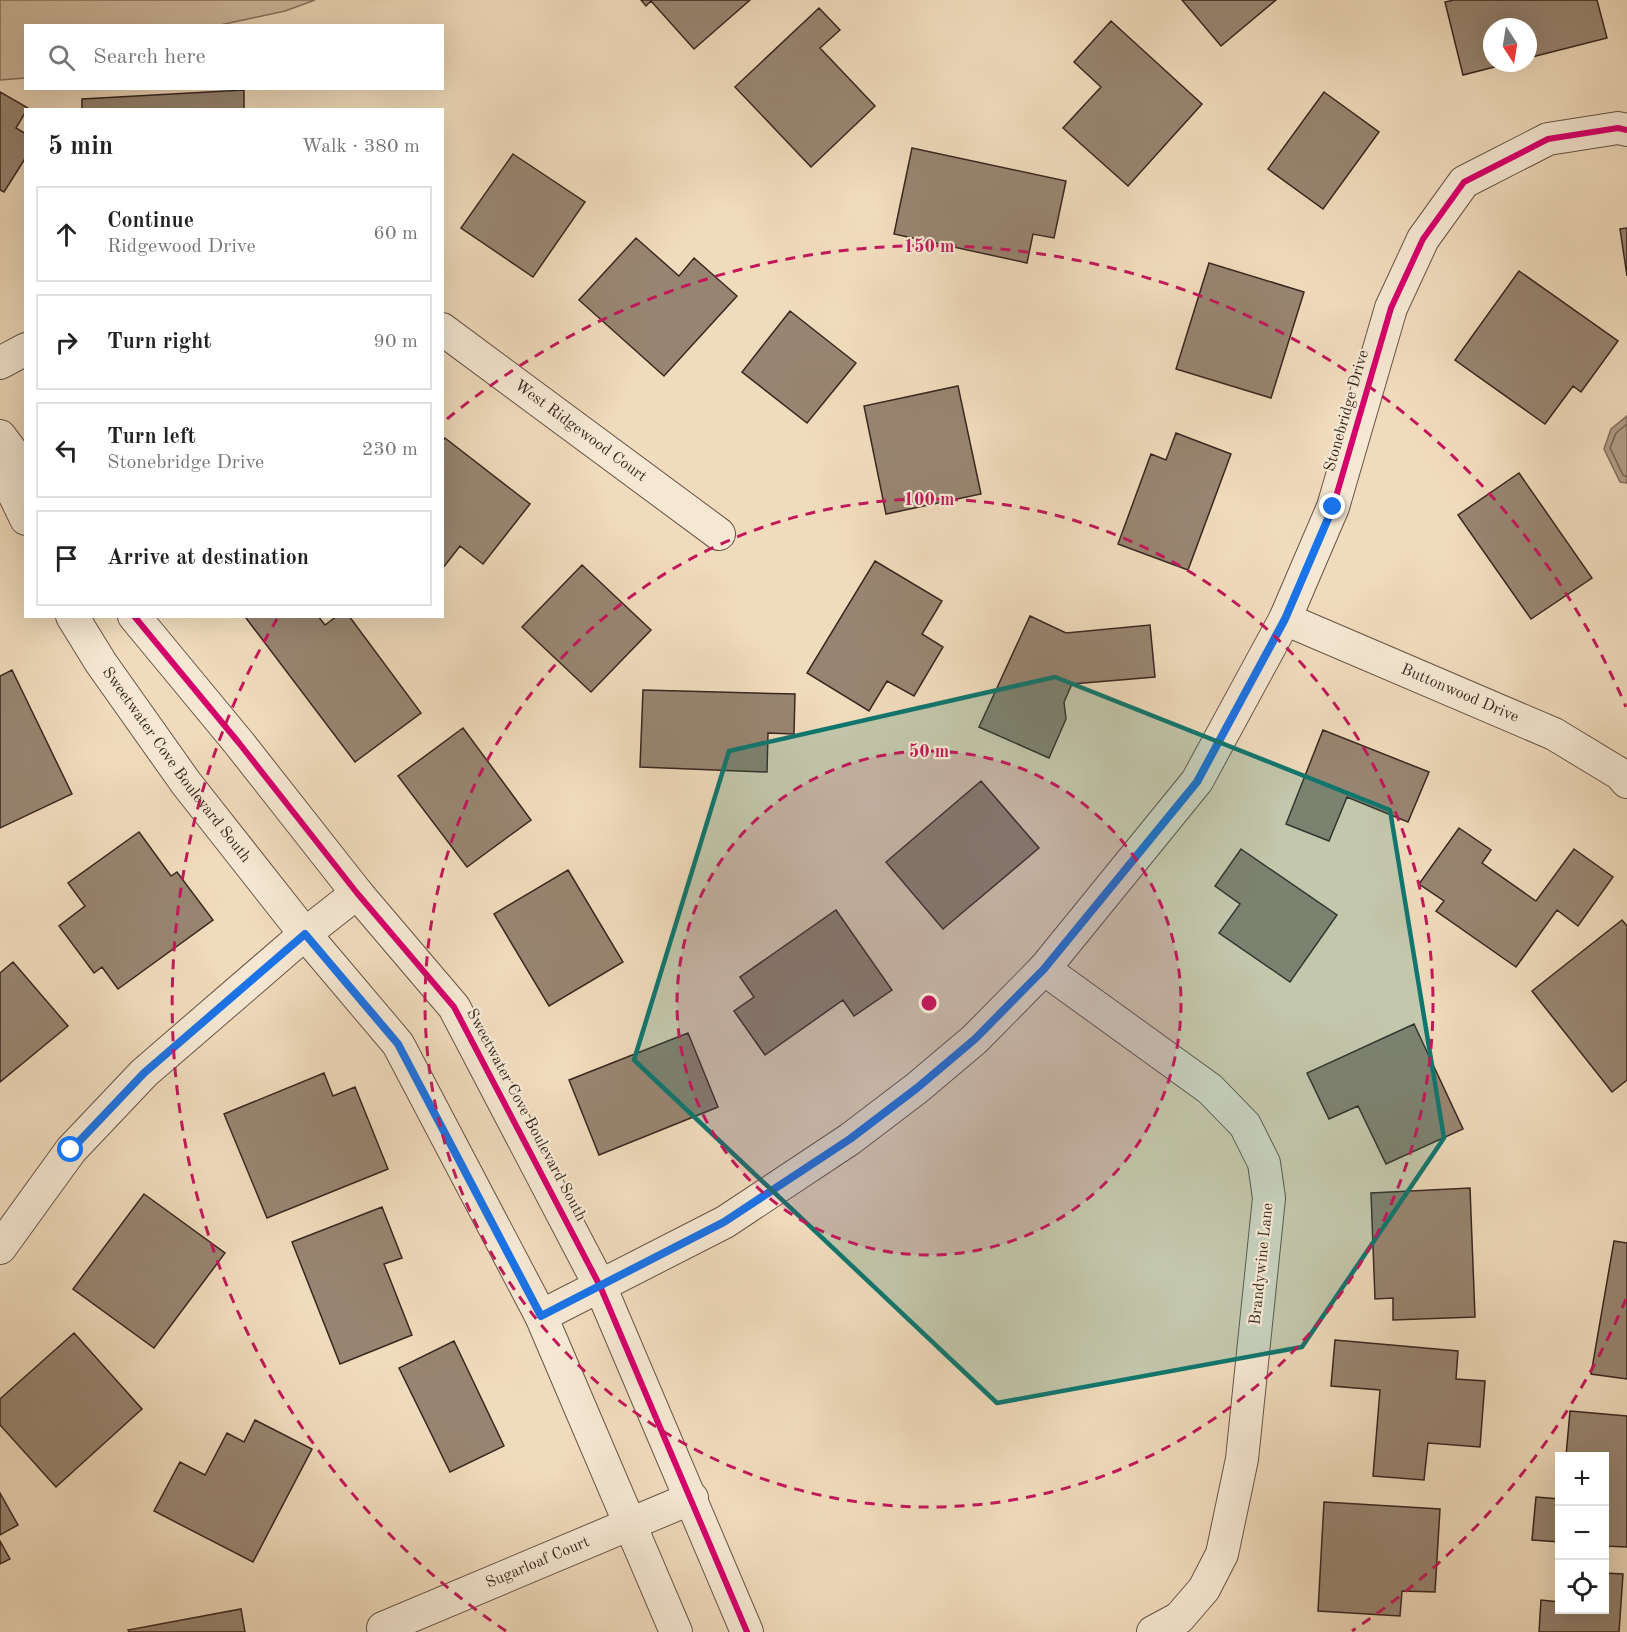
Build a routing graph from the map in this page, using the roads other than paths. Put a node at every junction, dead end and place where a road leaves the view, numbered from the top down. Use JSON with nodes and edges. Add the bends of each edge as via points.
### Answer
{"nodes":[{"id":1,"x":1627,"y":130,"type":"edge"},
{"id":2,"x":444,"y":330,"type":"edge"},
{"id":3,"x":24,"y":350,"type":"edge"},
{"id":4,"x":0,"y":363,"type":"edge"},
{"id":5,"x":0,"y":436,"type":"edge"},
{"id":6,"x":0,"y":465,"type":"edge"},
{"id":7,"x":24,"y":468,"type":"edge"},
{"id":8,"x":24,"y":515,"type":"edge"},
{"id":9,"x":719,"y":534,"type":"dead end"},
{"id":10,"x":73,"y":618,"type":"edge"},
{"id":11,"x":136,"y":618,"type":"edge"},
{"id":12,"x":1285,"y":619,"type":"junction"},
{"id":13,"x":1627,"y":782,"type":"edge"},
{"id":14,"x":357,"y":893,"type":"junction"},
{"id":15,"x":305,"y":934,"type":"junction"},
{"id":16,"x":1044,"y":969,"type":"junction"},
{"id":17,"x":0,"y":1248,"type":"edge"},
{"id":18,"x":600,"y":1286,"type":"junction"},
{"id":19,"x":541,"y":1316,"type":"junction"},
{"id":20,"x":692,"y":1498,"type":"junction"},
{"id":21,"x":631,"y":1524,"type":"junction"},
{"id":22,"x":383,"y":1628,"type":"dead end"},
{"id":23,"x":676,"y":1632,"type":"edge"},
{"id":24,"x":747,"y":1632,"type":"edge"},
{"id":25,"x":1153,"y":1632,"type":"edge"}],
"edges":[{"from":1,"to":12,"type":"street","name":"Stonebridge Drive","via":[[1618,128],[1548,139],[1464,182],[1423,239],[1391,308],[1333,507]]},
{"from":2,"to":9,"type":"street","name":"West Ridgewood Court"},
{"from":3,"to":4,"type":"street"},
{"from":5,"to":7,"type":"street"},
{"from":6,"to":8,"type":"street"},
{"from":10,"to":15,"type":"street","name":"Sweetwater Cove Boulevard South","via":[[186,783]]},
{"from":11,"to":14,"type":"street","name":"Sweetwater Cove Boulevard South"},
{"from":12,"to":13,"type":"street","name":"Buttonwood Drive","via":[[1554,734]]},
{"from":12,"to":16,"type":"street","name":"Stonebridge Drive","via":[[1197,782]]},
{"from":14,"to":15,"type":"street"},
{"from":14,"to":18,"type":"street","name":"Sweetwater Cove Boulevard South","via":[[453,1007]]},
{"from":15,"to":17,"type":"street","via":[[144,1073],[71,1150]]},
{"from":15,"to":19,"type":"street","name":"Sweetwater Cove Boulevard South","via":[[398,1044]]},
{"from":16,"to":18,"type":"street","name":"Stonebridge Drive","via":[[975,1039],[850,1139],[724,1222]]},
{"from":16,"to":25,"type":"street","name":"Brandywine Lane","via":[[1210,1089],[1245,1125],[1264,1163],[1269,1198],[1243,1447],[1222,1554],[1204,1589],[1179,1618]]},
{"from":18,"to":19,"type":"street","name":"Stonebridge Drive"},
{"from":18,"to":20,"type":"street","name":"Sweetwater Cove Boulevard South"},
{"from":19,"to":21,"type":"street","name":"Sweetwater Cove Boulevard South"},
{"from":20,"to":21,"type":"street","name":"Sugarloaf Court"},
{"from":20,"to":24,"type":"street","name":"Sweetwater Cove Boulevard South"},
{"from":21,"to":22,"type":"street","name":"Sugarloaf Court"},
{"from":21,"to":23,"type":"street","name":"Sweetwater Cove Boulevard South"}]}
